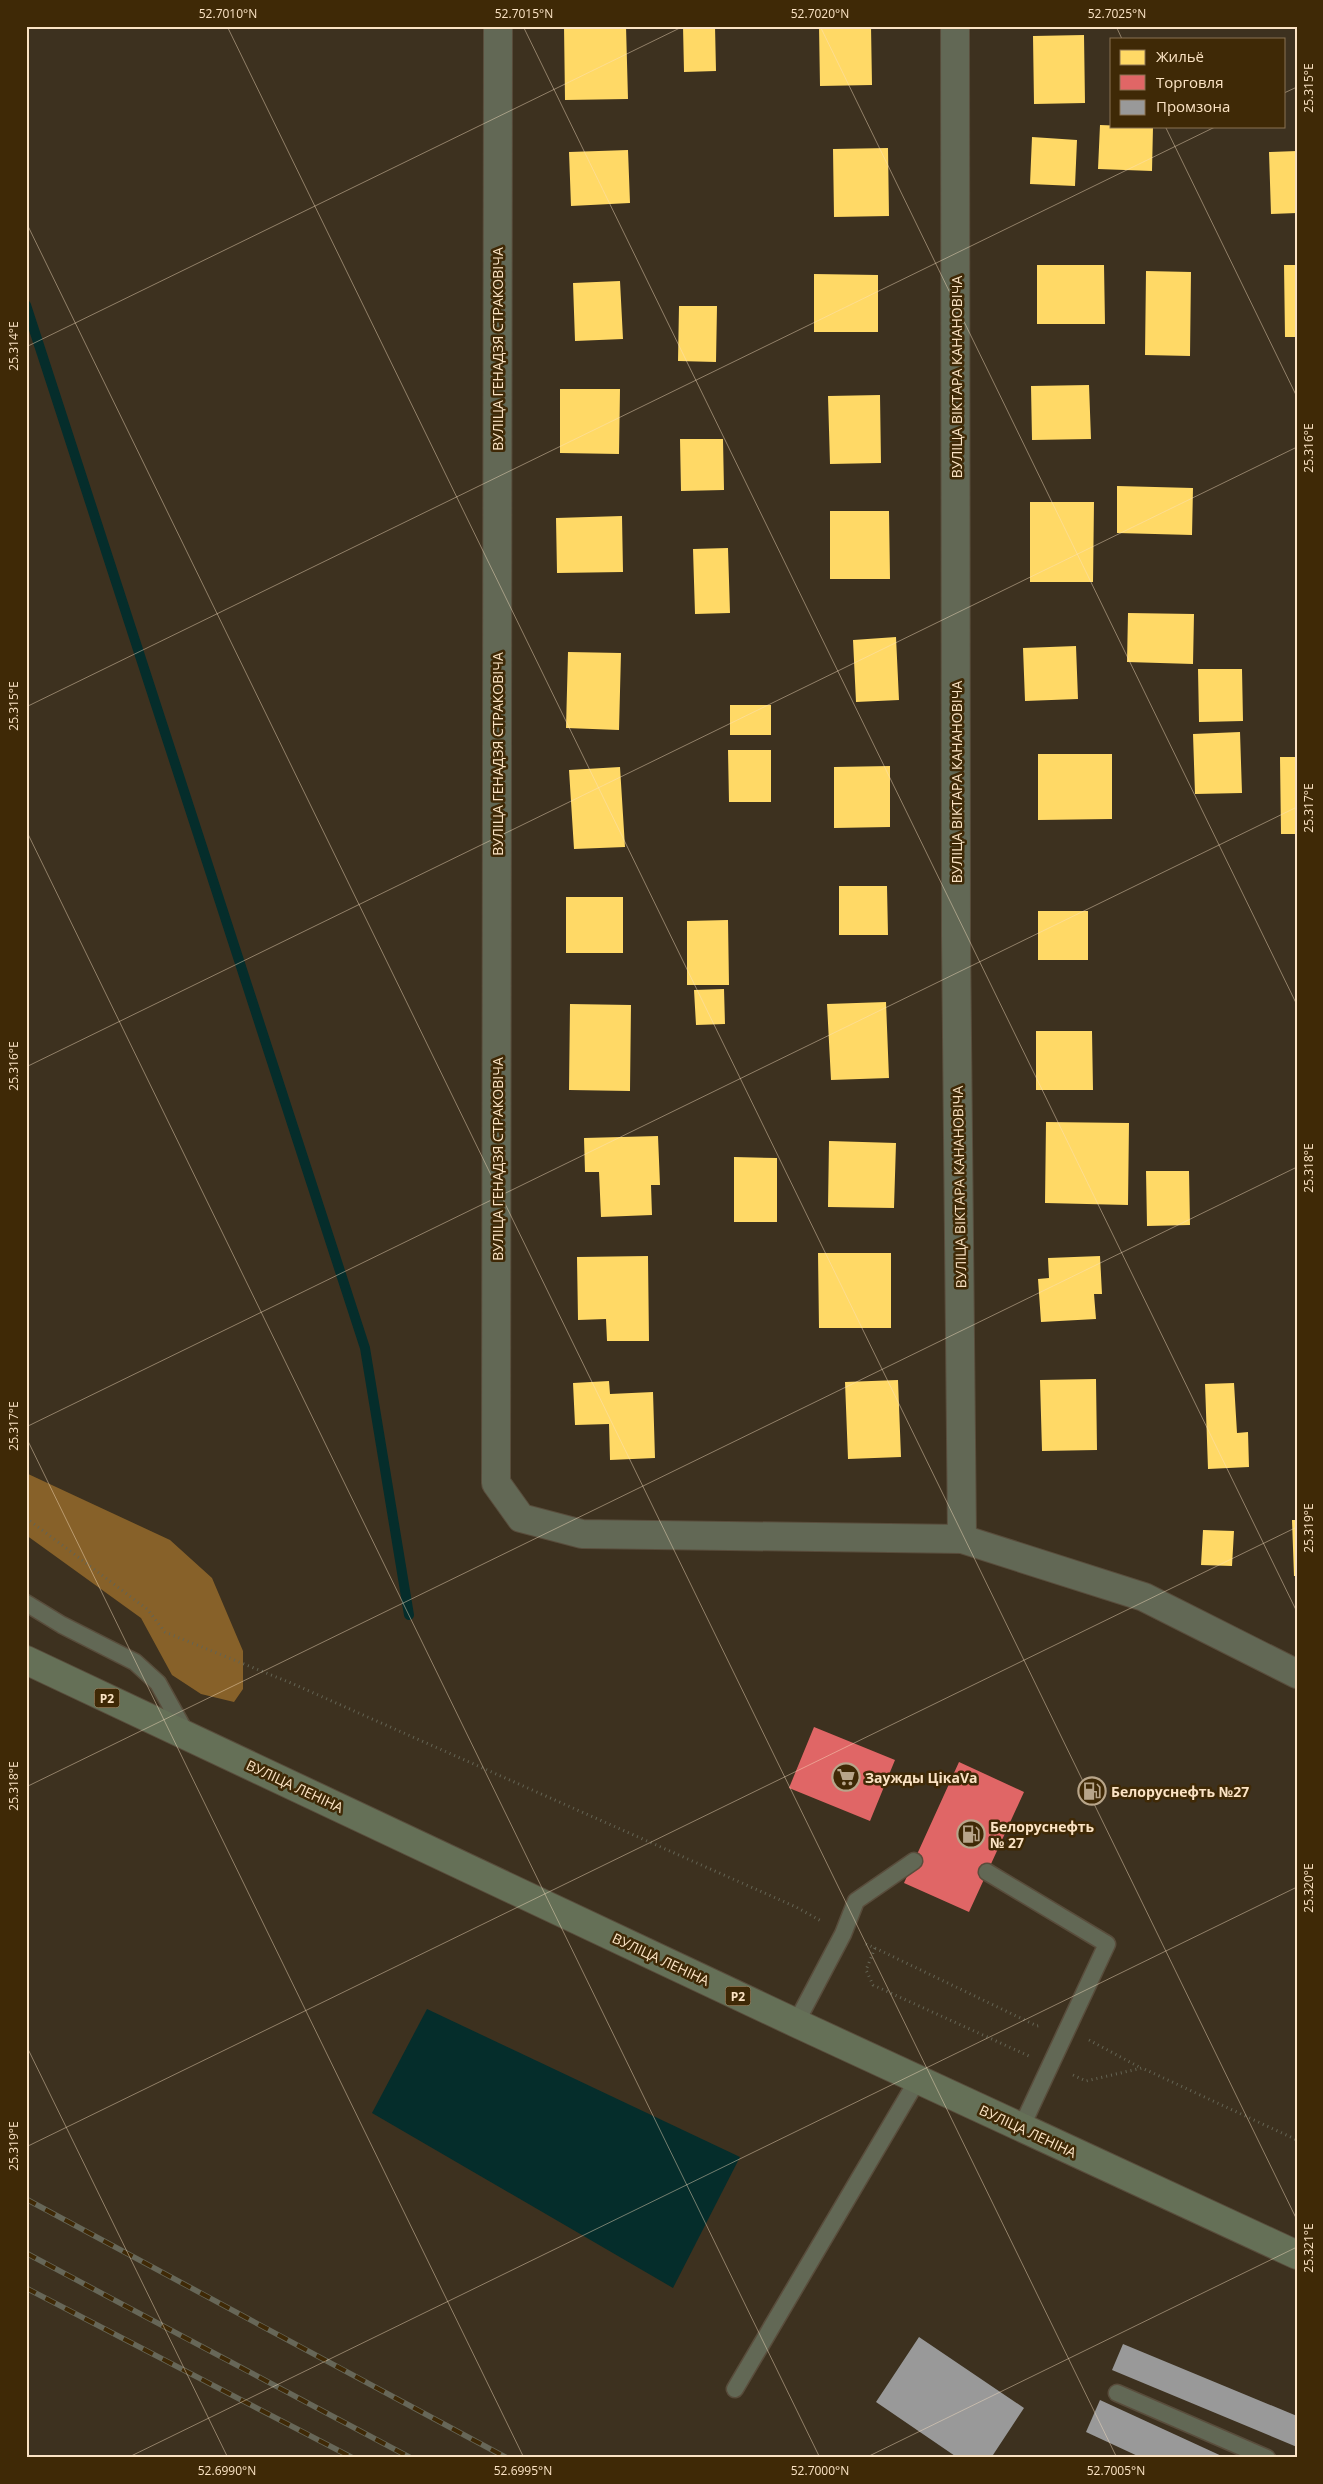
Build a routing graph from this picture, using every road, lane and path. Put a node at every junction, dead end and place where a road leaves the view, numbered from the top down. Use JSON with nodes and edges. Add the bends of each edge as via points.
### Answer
{"nodes":[{"id":1,"x":498,"y":26,"type":"edge"},
{"id":2,"x":955,"y":26,"type":"edge"},
{"id":3,"x":26,"y":1518,"type":"edge"},
{"id":4,"x":962,"y":1539,"type":"junction"},
{"id":5,"x":26,"y":1603,"type":"edge"},
{"id":6,"x":26,"y":1660,"type":"edge"},
{"id":7,"x":1297,"y":1674,"type":"edge"},
{"id":8,"x":187,"y":1735,"type":"junction"},
{"id":9,"x":914,"y":1861,"type":"dead end"},
{"id":10,"x":987,"y":1872,"type":"dead end"},
{"id":11,"x":843,"y":1934,"type":"junction"},
{"id":12,"x":875,"y":1948,"type":"junction"},
{"id":13,"x":796,"y":2023,"type":"junction"},
{"id":14,"x":1067,"y":2028,"type":"junction"},
{"id":15,"x":1050,"y":2065,"type":"junction"},
{"id":16,"x":1142,"y":2068,"type":"junction"},
{"id":17,"x":918,"y":2080,"type":"junction"},
{"id":18,"x":1021,"y":2128,"type":"junction"},
{"id":19,"x":1297,"y":2140,"type":"edge"},
{"id":20,"x":1297,"y":2255,"type":"edge"},
{"id":21,"x":736,"y":2390,"type":"dead end"},
{"id":22,"x":1117,"y":2393,"type":"dead end"},
{"id":23,"x":1267,"y":2458,"type":"edge"}],
"edges":[{"from":1,"to":4,"type":"street","name":"ВУЛІЦА ГЕНАДЗЯ СТРАКОВІЧА","via":[[496,1483],[521,1518],[582,1534]]},
{"from":2,"to":4,"type":"street","name":"ВУЛІЦА ВІКТАРА КАНАНОВІЧА","via":[[956,947]]},
{"from":3,"to":11,"type":"path","via":[[147,1609],[165,1632],[291,1683],[796,1907]]},
{"from":4,"to":7,"type":"street","via":[[1144,1597]]},
{"from":5,"to":8,"type":"lane","via":[[135,1662],[158,1683]]},
{"from":6,"to":8,"type":"main road","name":"ВУЛІЦА ЛЕНІНА","number":"Р2"},
{"from":8,"to":13,"type":"main road","name":"ВУЛІЦА ЛЕНІНА","number":"Р2"},
{"from":9,"to":11,"type":"lane","via":[[856,1901]]},
{"from":10,"to":14,"type":"lane","via":[[1107,1944]]},
{"from":11,"to":12,"type":"path"},
{"from":11,"to":13,"type":"lane"},
{"from":12,"to":14,"type":"path","via":[[1037,2026],[1053,2023]]},
{"from":12,"to":15,"type":"path","via":[[866,1970],[873,1985]]},
{"from":13,"to":17,"type":"main road","name":"ВУЛІЦА ЛЕНІНА","number":"Р2"},
{"from":14,"to":15,"type":"lane"},
{"from":14,"to":16,"type":"path"},
{"from":15,"to":16,"type":"path","via":[[1086,2081]]},
{"from":15,"to":18,"type":"lane"},
{"from":16,"to":19,"type":"path"},
{"from":17,"to":18,"type":"main road","name":"ВУЛІЦА ЛЕНІНА","number":"Р2"},
{"from":17,"to":21,"type":"lane"},
{"from":18,"to":20,"type":"main road","name":"ВУЛІЦА ЛЕНІНА","number":"Р2"},
{"from":22,"to":23,"type":"lane"}]}
